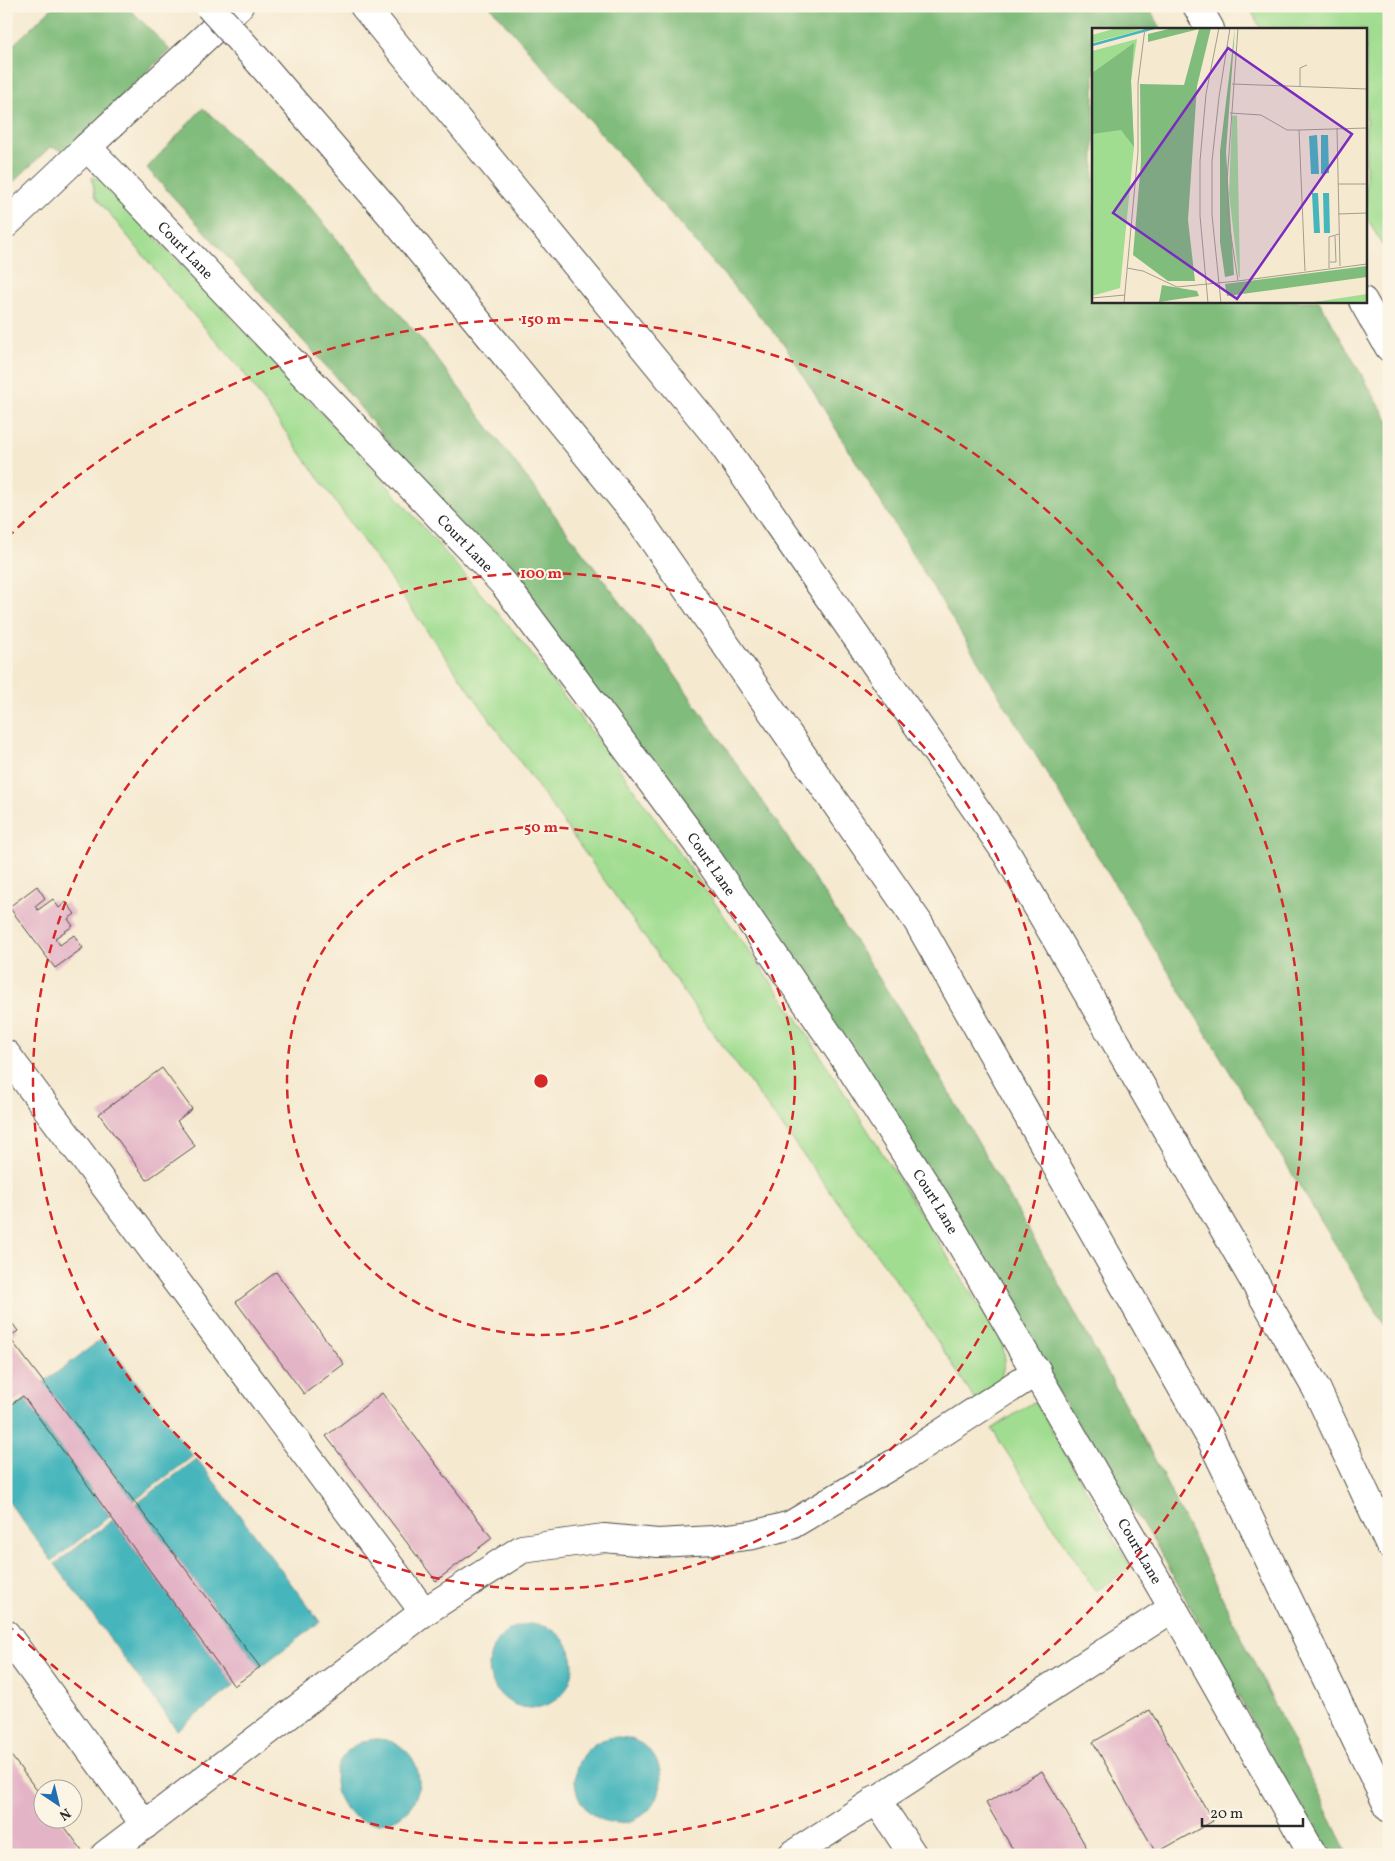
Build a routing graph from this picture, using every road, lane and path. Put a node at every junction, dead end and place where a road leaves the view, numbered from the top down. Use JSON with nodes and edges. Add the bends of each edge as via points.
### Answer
{"nodes":[{"id":1,"x":209,"y":6,"type":"edge"},
{"id":2,"x":239,"y":6,"type":"edge"},
{"id":3,"x":364,"y":6,"type":"edge"},
{"id":4,"x":1197,"y":6,"type":"edge"},
{"id":5,"x":1209,"y":28,"type":"edge"},
{"id":6,"x":87,"y":148,"type":"junction"},
{"id":7,"x":6,"y":224,"type":"edge"},
{"id":8,"x":1364,"y":302,"type":"edge"},
{"id":9,"x":1389,"y":347,"type":"edge"},
{"id":10,"x":6,"y":1054,"type":"edge"},
{"id":11,"x":1037,"y":1371,"type":"junction"},
{"id":12,"x":1389,"y":1544,"type":"edge"},
{"id":13,"x":1173,"y":1608,"type":"junction"},
{"id":14,"x":424,"y":1612,"type":"junction"},
{"id":15,"x":6,"y":1634,"type":"edge"},
{"id":16,"x":876,"y":1800,"type":"junction"},
{"id":17,"x":1389,"y":1808,"type":"edge"},
{"id":18,"x":145,"y":1825,"type":"junction"},
{"id":19,"x":105,"y":1855,"type":"edge"},
{"id":20,"x":792,"y":1855,"type":"edge"},
{"id":21,"x":913,"y":1855,"type":"edge"},
{"id":22,"x":1313,"y":1855,"type":"edge"}],
"edges":[{"from":1,"to":17,"type":"main road","bridge":true,"via":[[390,214],[633,511],[918,922],[1210,1437]]},
{"from":2,"to":6,"type":"main road"},
{"from":3,"to":12,"type":"main road","via":[[719,439],[1007,854],[1316,1388]]},
{"from":4,"to":5,"type":"main road"},
{"from":6,"to":7,"type":"main road"},
{"from":6,"to":11,"type":"main road","name":"Court Lane","via":[[504,584],[696,843],[841,1053],[936,1201]]},
{"from":8,"to":9,"type":"main road"},
{"from":10,"to":14,"type":"main road"},
{"from":11,"to":13,"type":"main road","name":"Court Lane"},
{"from":11,"to":14,"type":"main road","via":[[905,1457],[791,1524],[753,1535],[713,1540],[658,1543],[604,1538],[522,1549]]},
{"from":13,"to":16,"type":"main road"},
{"from":13,"to":22,"type":"main road","name":"Court Lane"},
{"from":14,"to":18,"type":"main road"},
{"from":15,"to":18,"type":"main road"},
{"from":16,"to":20,"type":"main road"},
{"from":16,"to":21,"type":"main road"},
{"from":18,"to":19,"type":"main road"}]}
